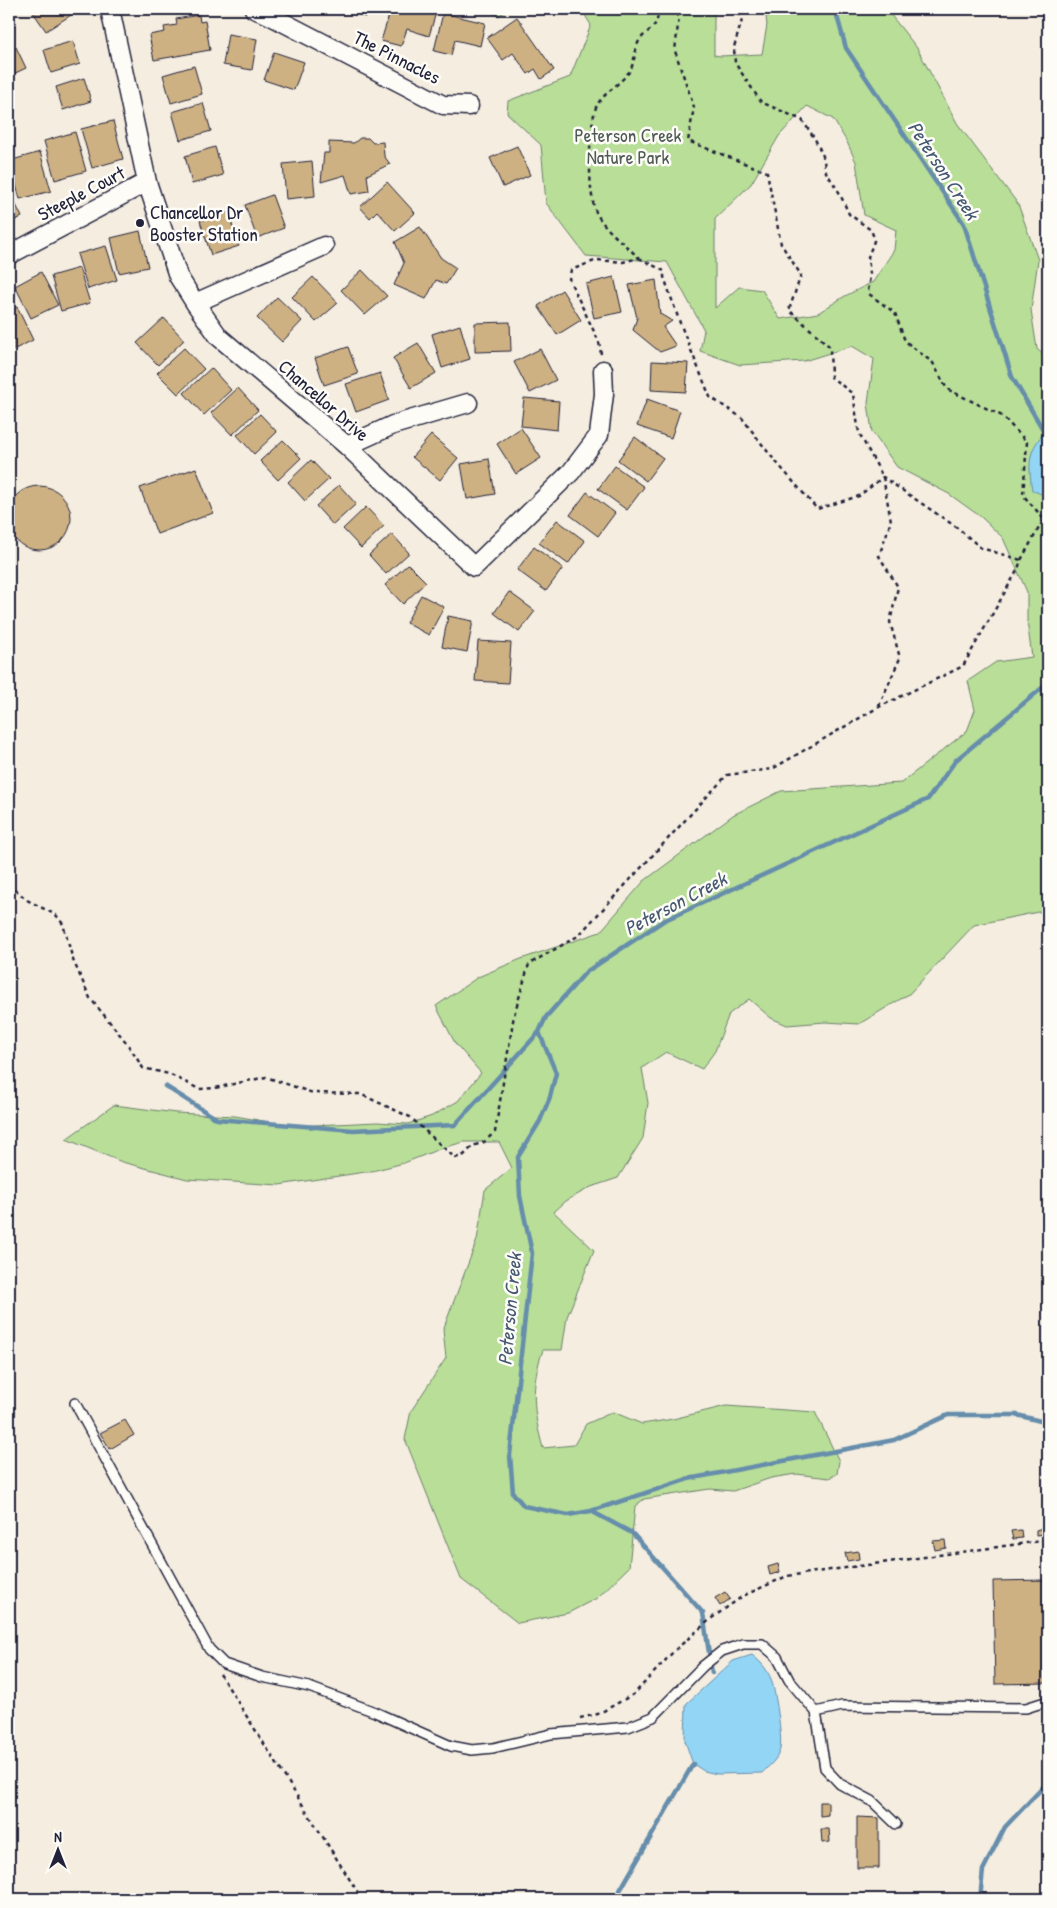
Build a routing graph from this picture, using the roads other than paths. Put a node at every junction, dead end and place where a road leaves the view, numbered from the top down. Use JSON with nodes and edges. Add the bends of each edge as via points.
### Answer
{"nodes":[{"id":1,"x":110,"y":9,"type":"edge"},
{"id":2,"x":254,"y":9,"type":"edge"},
{"id":3,"x":469,"y":106,"type":"dead end"},
{"id":4,"x":147,"y":182,"type":"junction"},
{"id":5,"x":324,"y":246,"type":"dead end"},
{"id":6,"x":9,"y":255,"type":"edge"},
{"id":7,"x":195,"y":303,"type":"junction"},
{"id":8,"x":603,"y":370,"type":"road end"},
{"id":9,"x":468,"y":403,"type":"dead end"},
{"id":10,"x":347,"y":446,"type":"junction"},
{"id":11,"x":76,"y":1403,"type":"dead end"},
{"id":12,"x":1048,"y":1700,"type":"edge"},
{"id":13,"x":816,"y":1712,"type":"junction"},
{"id":14,"x":896,"y":1824,"type":"dead end"}],
"edges":[{"from":1,"to":4,"type":"street","name":"Chancellor Drive"},
{"from":2,"to":3,"type":"street","name":"The Pinnacles","via":[[443,105]]},
{"from":4,"to":6,"type":"street","name":"Steeple Court"},
{"from":4,"to":7,"type":"street","name":"Chancellor Drive","via":[[178,276]]},
{"from":5,"to":7,"type":"street"},
{"from":7,"to":10,"type":"street","name":"Chancellor Drive","via":[[219,337]]},
{"from":8,"to":10,"type":"street","name":"Chancellor Drive","via":[[599,435],[571,472],[474,567]]},
{"from":9,"to":10,"type":"street","via":[[393,425]]},
{"from":11,"to":13,"type":"lane","via":[[209,1649],[224,1664],[262,1677],[309,1687],[451,1746],[472,1750],[551,1734],[628,1727],[653,1717],[722,1651],[743,1644],[762,1644],[778,1657],[789,1680]]},
{"from":12,"to":13,"type":"lane","via":[[1026,1708],[842,1706]]},
{"from":13,"to":14,"type":"lane","via":[[824,1768],[840,1784],[872,1801]]}]}
